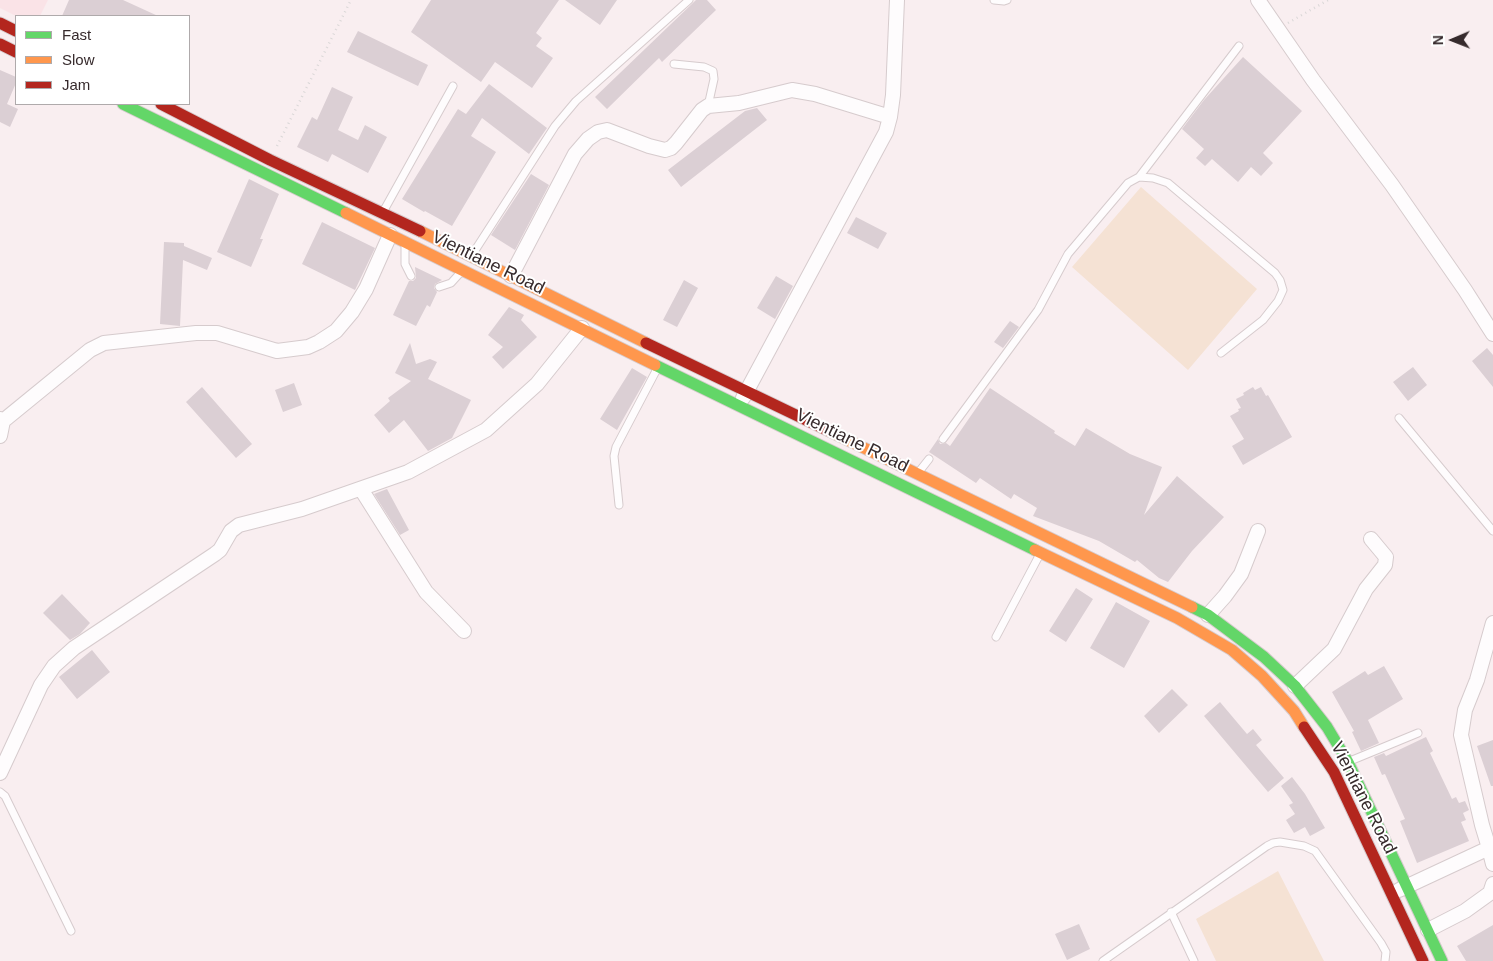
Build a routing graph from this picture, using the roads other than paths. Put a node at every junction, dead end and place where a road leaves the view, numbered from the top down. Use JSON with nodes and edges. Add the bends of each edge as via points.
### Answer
{"nodes":[{"id":1,"x":689,"y":0,"type":"edge"},
{"id":2,"x":897,"y":0,"type":"edge"},
{"id":3,"x":994,"y":0,"type":"edge"},
{"id":4,"x":1007,"y":0,"type":"edge"},
{"id":5,"x":1258,"y":0,"type":"edge"},
{"id":6,"x":0,"y":24,"type":"edge"},
{"id":7,"x":15,"y":31,"type":"edge"},
{"id":8,"x":0,"y":44,"type":"edge"},
{"id":9,"x":1240,"y":46,"type":"dead end"},
{"id":10,"x":15,"y":52,"type":"edge"},
{"id":11,"x":674,"y":64,"type":"dead end"},
{"id":12,"x":454,"y":86,"type":"dead end"},
{"id":13,"x":125,"y":105,"type":"edge"},
{"id":14,"x":163,"y":105,"type":"edge"},
{"id":15,"x":708,"y":106,"type":"junction"},
{"id":16,"x":890,"y":117,"type":"junction"},
{"id":17,"x":1139,"y":177,"type":"junction"},
{"id":18,"x":382,"y":213,"type":"junction"},
{"id":19,"x":390,"y":234,"type":"junction"},
{"id":20,"x":405,"y":242,"type":"junction"},
{"id":21,"x":471,"y":256,"type":"junction"},
{"id":22,"x":463,"y":270,"type":"junction"},
{"id":23,"x":411,"y":276,"type":"dead end"},
{"id":24,"x":511,"y":276,"type":"junction"},
{"id":25,"x":439,"y":287,"type":"dead end"},
{"id":26,"x":582,"y":328,"type":"junction"},
{"id":27,"x":1493,"y":334,"type":"edge"},
{"id":28,"x":1221,"y":353,"type":"dead end"},
{"id":29,"x":659,"y":366,"type":"junction"},
{"id":30,"x":747,"y":390,"type":"junction"},
{"id":31,"x":740,"y":406,"type":"junction"},
{"id":32,"x":1400,"y":418,"type":"dead end"},
{"id":33,"x":2,"y":420,"type":"edge"},
{"id":34,"x":0,"y":436,"type":"edge"},
{"id":35,"x":943,"y":439,"type":"dead end"},
{"id":36,"x":929,"y":459,"type":"dead end"},
{"id":37,"x":918,"y":474,"type":"junction"},
{"id":38,"x":361,"y":489,"type":"junction"},
{"id":39,"x":619,"y":505,"type":"dead end"},
{"id":40,"x":1258,"y":531,"type":"dead end"},
{"id":41,"x":1493,"y":531,"type":"edge"},
{"id":42,"x":1371,"y":539,"type":"dead end"},
{"id":43,"x":1042,"y":551,"type":"junction"},
{"id":44,"x":1208,"y":615,"type":"junction"},
{"id":45,"x":1493,"y":623,"type":"edge"},
{"id":46,"x":464,"y":631,"type":"dead end"},
{"id":47,"x":996,"y":637,"type":"dead end"},
{"id":48,"x":1295,"y":686,"type":"junction"},
{"id":49,"x":1418,"y":733,"type":"dead end"},
{"id":50,"x":1348,"y":762,"type":"junction"},
{"id":51,"x":0,"y":773,"type":"edge"},
{"id":52,"x":0,"y":792,"type":"edge"},
{"id":53,"x":1491,"y":846,"type":"edge"},
{"id":54,"x":1493,"y":864,"type":"edge"},
{"id":55,"x":1493,"y":884,"type":"edge"},
{"id":56,"x":1407,"y":887,"type":"junction"},
{"id":57,"x":1392,"y":894,"type":"junction"},
{"id":58,"x":1171,"y":912,"type":"junction"},
{"id":59,"x":1428,"y":930,"type":"junction"},
{"id":60,"x":71,"y":931,"type":"dead end"},
{"id":61,"x":1103,"y":961,"type":"edge"},
{"id":62,"x":1194,"y":961,"type":"edge"},
{"id":63,"x":1385,"y":961,"type":"edge"},
{"id":64,"x":1423,"y":961,"type":"edge"},
{"id":65,"x":1442,"y":961,"type":"edge"}],
"edges":[{"from":1,"to":21,"type":"lane","via":[[571,107],[555,126]]},
{"from":2,"to":16,"type":"street"},
{"from":3,"to":4,"type":"lane"},
{"from":5,"to":27,"type":"street","via":[[1392,185]]},
{"from":6,"to":7,"type":"main road"},
{"from":8,"to":10,"type":"main road"},
{"from":9,"to":17,"type":"lane"},
{"from":11,"to":15,"type":"lane","via":[[712,71],[714,79]]},
{"from":12,"to":18,"type":"lane"},
{"from":13,"to":19,"type":"main road","name":"Vientiane Road"},
{"from":14,"to":18,"type":"main road"},
{"from":15,"to":16,"type":"street","via":[[739,103],[792,90]]},
{"from":15,"to":24,"type":"street","via":[[676,143],[664,150],[607,130],[588,138],[575,154]]},
{"from":16,"to":30,"type":"street","via":[[882,142]]},
{"from":17,"to":28,"type":"lane","via":[[1168,183],[1280,280],[1282,290],[1278,301],[1263,320]]},
{"from":17,"to":35,"type":"lane","via":[[1128,183],[1068,254],[1038,310]]},
{"from":18,"to":21,"type":"main road"},
{"from":19,"to":20,"type":"main road","name":"Vientiane Road"},
{"from":19,"to":33,"type":"street","via":[[366,289],[352,312],[336,331],[320,342],[277,351],[217,333],[196,333],[104,343],[90,350]]},
{"from":20,"to":22,"type":"main road","name":"Vientiane Road"},
{"from":20,"to":23,"type":"lane","via":[[405,264]]},
{"from":21,"to":24,"type":"main road"},
{"from":22,"to":25,"type":"lane","via":[[451,283]]},
{"from":22,"to":26,"type":"main road","name":"Vientiane Road"},
{"from":24,"to":30,"type":"main road"},
{"from":26,"to":29,"type":"main road","name":"Vientiane Road"},
{"from":26,"to":38,"type":"street","via":[[537,384],[486,430],[408,472]]},
{"from":29,"to":31,"type":"main road","name":"Vientiane Road"},
{"from":29,"to":39,"type":"lane","via":[[616,447]]},
{"from":30,"to":31,"type":"street"},
{"from":30,"to":37,"type":"main road"},
{"from":31,"to":43,"type":"main road","name":"Vientiane Road"},
{"from":32,"to":41,"type":"lane"},
{"from":33,"to":34,"type":"street"},
{"from":36,"to":37,"type":"lane"},
{"from":37,"to":44,"type":"main road"},
{"from":38,"to":46,"type":"street","via":[[426,592]]},
{"from":38,"to":51,"type":"street","via":[[239,525],[215,554],[74,648],[54,666],[41,685]]},
{"from":40,"to":44,"type":"street","via":[[1241,574]]},
{"from":42,"to":48,"type":"street","via":[[1386,557],[1385,565],[1366,589],[1334,648]]},
{"from":43,"to":47,"type":"lane"},
{"from":43,"to":57,"type":"main road","name":"Vientiane Road","via":[[1177,618],[1232,650],[1262,676],[1294,711],[1334,772]]},
{"from":44,"to":48,"type":"main road","via":[[1236,634]]},
{"from":45,"to":53,"type":"street","via":[[1465,710],[1461,735],[1482,825]]},
{"from":48,"to":50,"type":"main road","via":[[1327,727]]},
{"from":49,"to":50,"type":"lane"},
{"from":50,"to":56,"type":"main road"},
{"from":52,"to":60,"type":"lane","via":[[5,796]]},
{"from":53,"to":54,"type":"street"},
{"from":53,"to":56,"type":"street"},
{"from":55,"to":59,"type":"street","via":[[1490,892],[1465,911]]},
{"from":56,"to":57,"type":"street"},
{"from":56,"to":59,"type":"main road"},
{"from":57,"to":64,"type":"main road","name":"Vientiane Road"},
{"from":58,"to":61,"type":"lane"},
{"from":58,"to":62,"type":"lane"},
{"from":58,"to":63,"type":"lane","via":[[1273,843],[1304,846],[1315,851],[1381,943],[1386,952]]},
{"from":59,"to":65,"type":"main road"}]}
